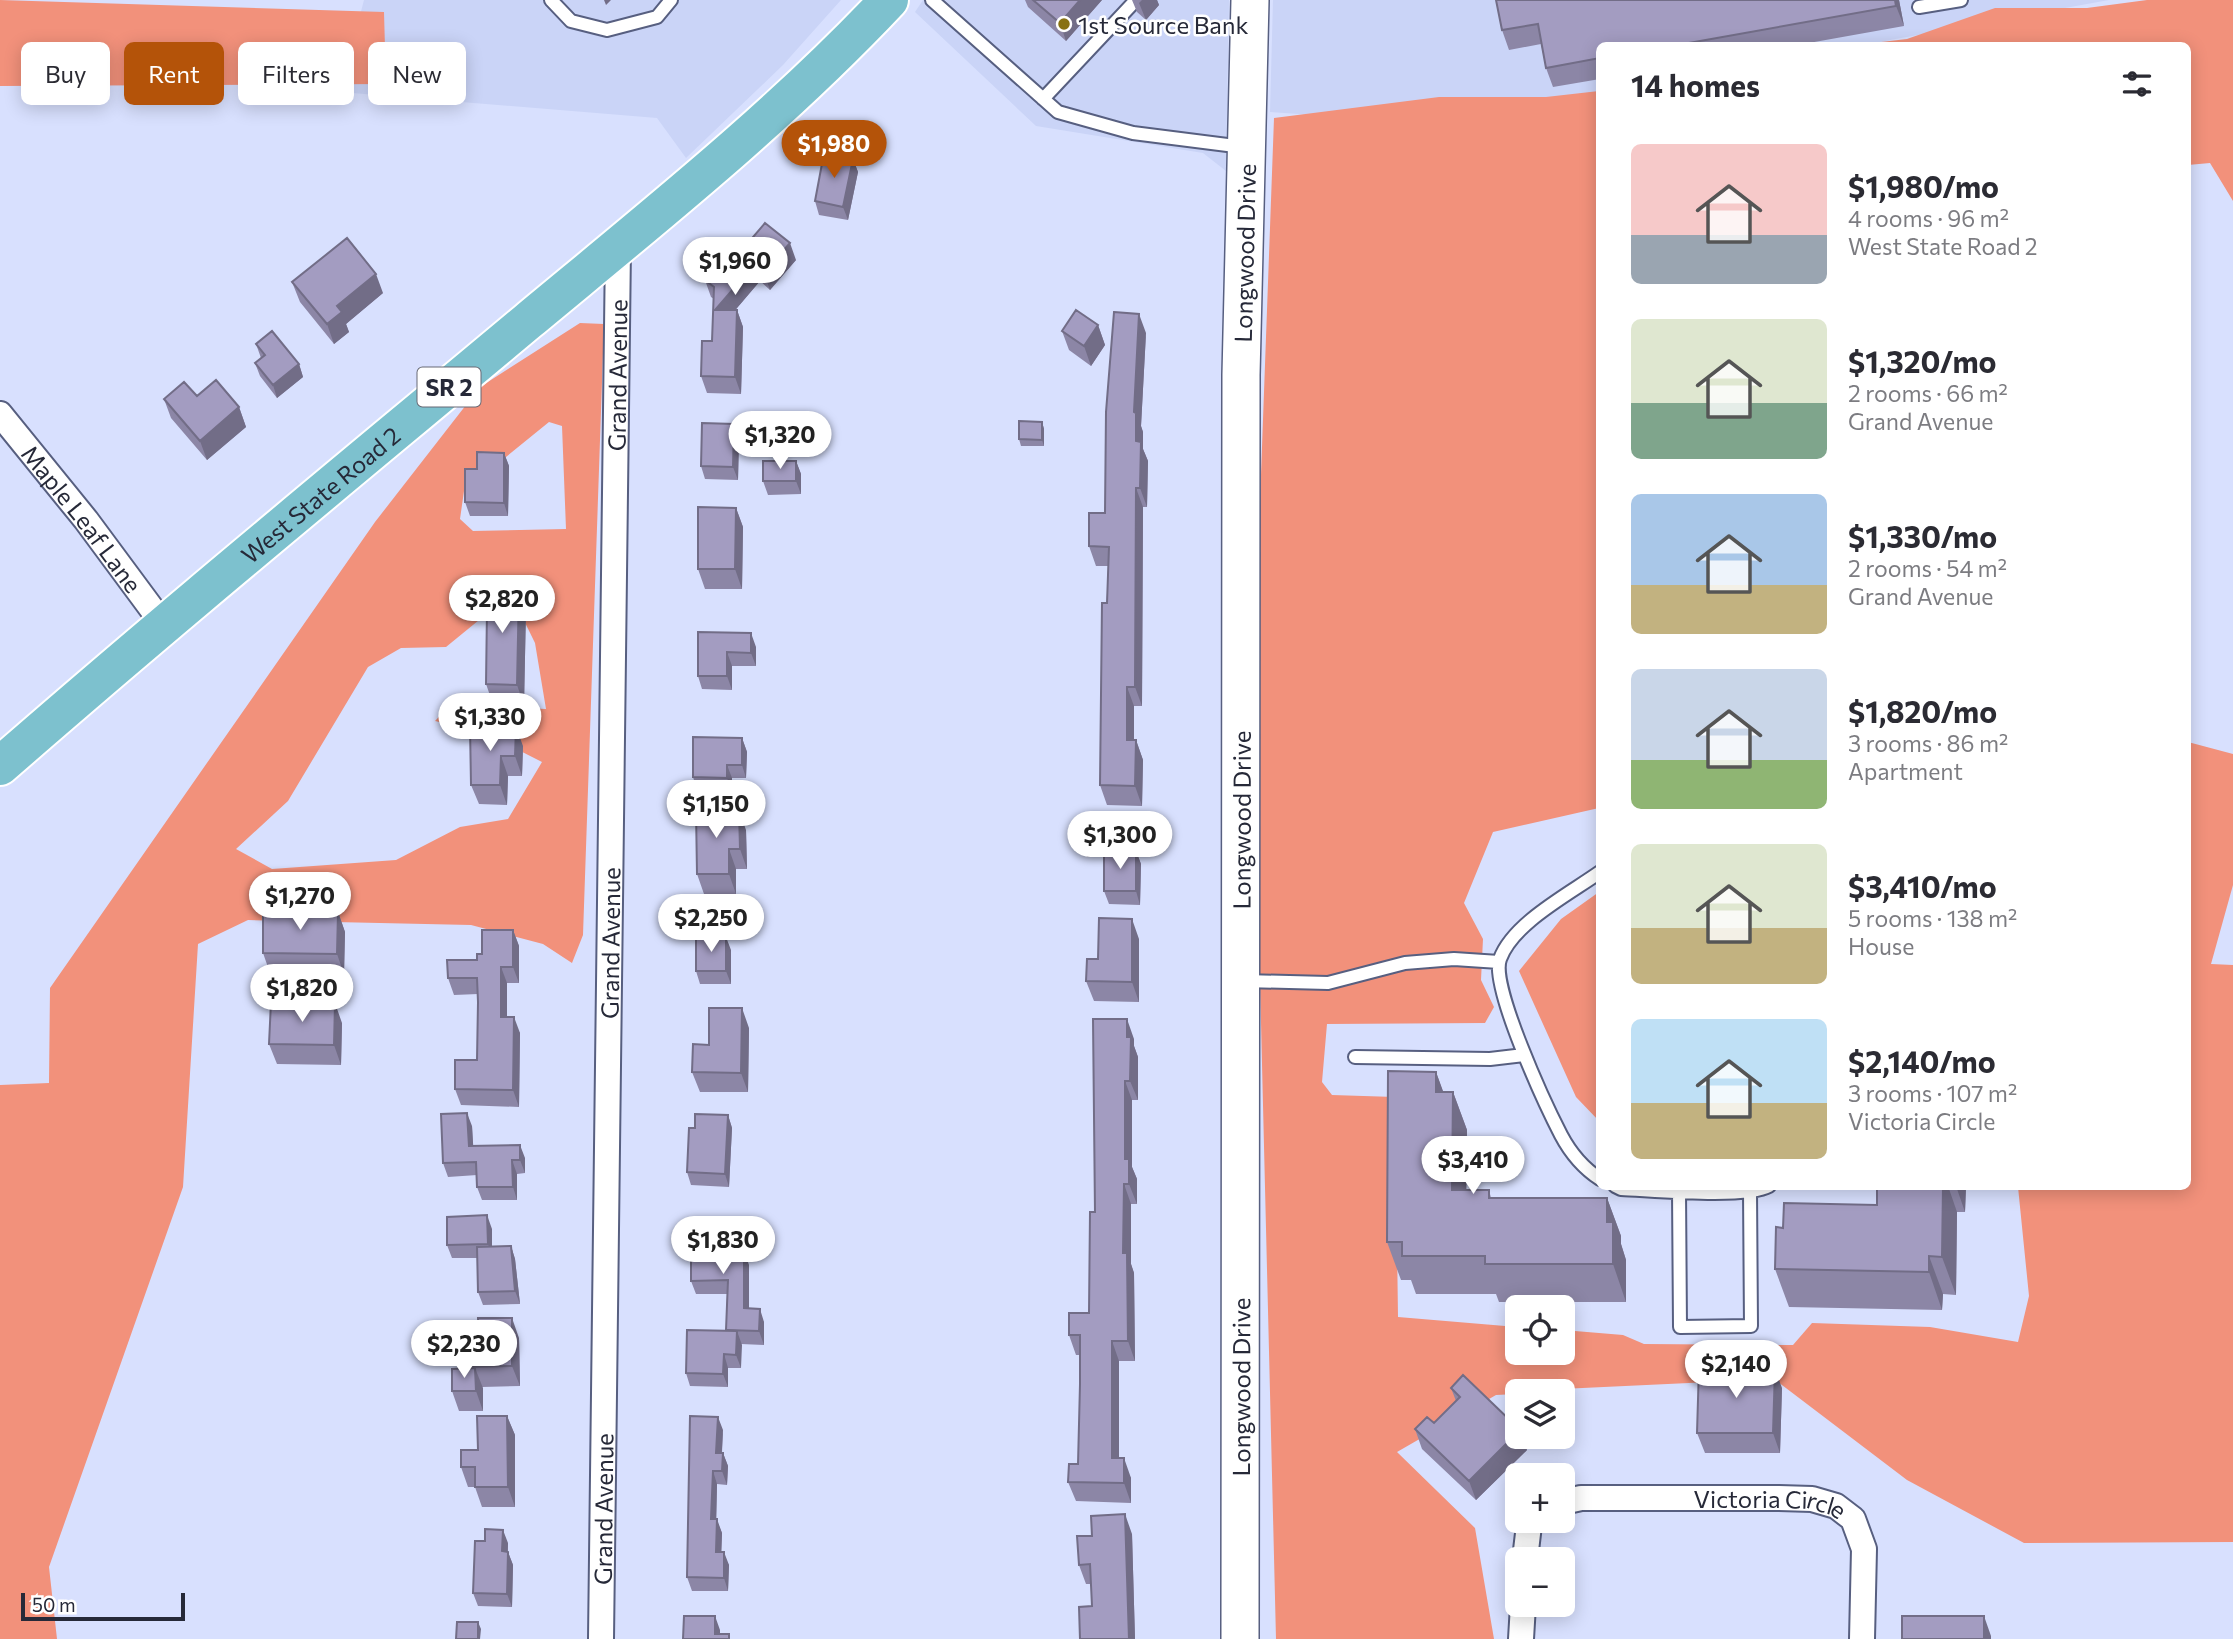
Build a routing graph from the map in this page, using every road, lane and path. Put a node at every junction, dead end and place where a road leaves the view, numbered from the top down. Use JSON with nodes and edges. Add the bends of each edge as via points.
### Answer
{"nodes":[{"id":1,"x":551,"y":0,"type":"edge"},
{"id":2,"x":671,"y":0,"type":"edge"},
{"id":3,"x":889,"y":0,"type":"edge"},
{"id":4,"x":932,"y":0,"type":"edge"},
{"id":5,"x":1136,"y":0,"type":"edge"},
{"id":6,"x":1250,"y":0,"type":"edge"},
{"id":7,"x":1961,"y":0,"type":"edge"},
{"id":8,"x":1919,"y":7,"type":"dead end"},
{"id":9,"x":1043,"y":99,"type":"junction"},
{"id":10,"x":1246,"y":148,"type":"junction"},
{"id":11,"x":618,"y":247,"type":"junction"},
{"id":12,"x":0,"y":414,"type":"edge"},
{"id":13,"x":163,"y":624,"type":"junction"},
{"id":14,"x":0,"y":766,"type":"edge"},
{"id":15,"x":1596,"y":875,"type":"edge"},
{"id":16,"x":1499,"y":962,"type":"junction"},
{"id":17,"x":1239,"y":981,"type":"junction"},
{"id":18,"x":1524,"y":1055,"type":"junction"},
{"id":19,"x":1355,"y":1057,"type":"dead end"},
{"id":20,"x":1596,"y":1177,"type":"edge"},
{"id":21,"x":1666,"y":1190,"type":"edge"},
{"id":22,"x":1762,"y":1190,"type":"edge"},
{"id":23,"x":1679,"y":1191,"type":"junction"},
{"id":24,"x":1750,"y":1191,"type":"junction"},
{"id":25,"x":1575,"y":1499,"type":"edge"},
{"id":26,"x":1522,"y":1617,"type":"edge"},
{"id":27,"x":601,"y":1639,"type":"edge"},
{"id":28,"x":1240,"y":1639,"type":"edge"},
{"id":29,"x":1521,"y":1639,"type":"edge"},
{"id":30,"x":1862,"y":1639,"type":"edge"}],
"edges":[{"from":1,"to":2,"type":"lane","via":[[571,21],[607,30],[657,18]]},
{"from":3,"to":11,"type":"main road","name":"West State Road 2","number":"SR 2","via":[[849,43]]},
{"from":4,"to":9,"type":"lane"},
{"from":5,"to":9,"type":"lane"},
{"from":6,"to":10,"type":"main road","name":"Longwood Drive"},
{"from":7,"to":8,"type":"lane"},
{"from":9,"to":10,"type":"lane","via":[[1058,112],[1133,133]]},
{"from":10,"to":17,"type":"main road","name":"Longwood Drive"},
{"from":11,"to":13,"type":"main road","name":"West State Road 2","number":"SR 2"},
{"from":11,"to":27,"type":"street","name":"Grand Avenue"},
{"from":12,"to":13,"type":"street","name":"Maple Leaf Lane"},
{"from":13,"to":14,"type":"main road","name":"West State Road 2","number":"SR 2"},
{"from":15,"to":16,"type":"lane","via":[[1518,931]]},
{"from":16,"to":17,"type":"lane","via":[[1405,963],[1328,983]]},
{"from":16,"to":18,"type":"lane","via":[[1498,974]]},
{"from":17,"to":28,"type":"main road","name":"Longwood Drive"},
{"from":18,"to":19,"type":"lane","via":[[1490,1059]]},
{"from":18,"to":20,"type":"lane","via":[[1562,1136]]},
{"from":21,"to":23,"type":"lane"},
{"from":22,"to":24,"type":"lane"},
{"from":23,"to":24,"type":"lane"},
{"from":23,"to":24,"type":"lane","via":[[1680,1327],[1692,1327],[1751,1326]]},
{"from":25,"to":30,"type":"street","name":"Victoria Circle","via":[[1779,1498],[1812,1499],[1836,1506],[1853,1519],[1864,1549]]},
{"from":26,"to":29,"type":"street"}]}
